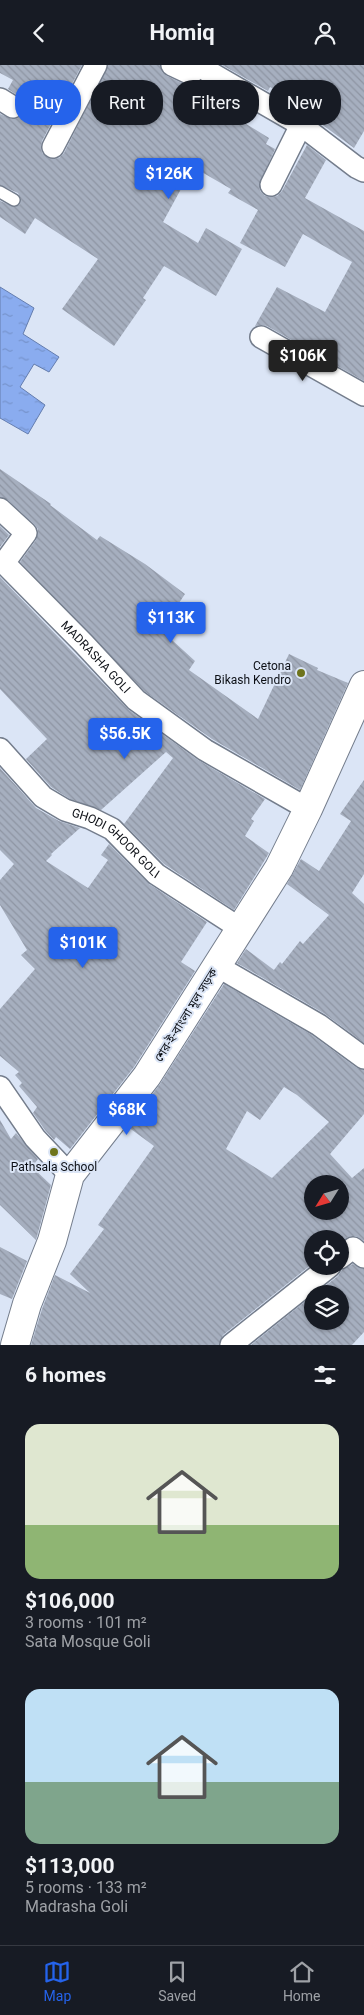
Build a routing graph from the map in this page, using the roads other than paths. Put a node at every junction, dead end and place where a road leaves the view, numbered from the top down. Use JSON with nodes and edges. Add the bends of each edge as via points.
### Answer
{"nodes":[{"id":1,"x":96,"y":65,"type":"edge"},
{"id":2,"x":172,"y":65,"type":"edge"},
{"id":3,"x":192,"y":65,"type":"edge"},
{"id":4,"x":197,"y":65,"type":"edge"},
{"id":5,"x":269,"y":107,"type":"edge"},
{"id":6,"x":301,"y":125,"type":"joint"},
{"id":7,"x":53,"y":147,"type":"dead end"},
{"id":8,"x":361,"y":163,"type":"edge"},
{"id":9,"x":271,"y":185,"type":"dead end"},
{"id":10,"x":0,"y":192,"type":"edge"},
{"id":11,"x":14,"y":200,"type":"dead end"},
{"id":12,"x":261,"y":337,"type":"dead end"},
{"id":13,"x":364,"y":395,"type":"edge"},
{"id":14,"x":0,"y":509,"type":"edge"},
{"id":15,"x":364,"y":685,"type":"edge"},
{"id":16,"x":0,"y":749,"type":"edge"},
{"id":17,"x":308,"y":809,"type":"junction"},
{"id":18,"x":241,"y":929,"type":"junction"},
{"id":19,"x":216,"y":966,"type":"junction"},
{"id":20,"x":364,"y":1058,"type":"edge"},
{"id":21,"x":0,"y":1087,"type":"edge"},
{"id":22,"x":70,"y":1175,"type":"junction"},
{"id":23,"x":349,"y":1251,"type":"edge"},
{"id":24,"x":364,"y":1257,"type":"edge"},
{"id":25,"x":319,"y":1275,"type":"edge"},
{"id":26,"x":15,"y":1345,"type":"edge"},
{"id":27,"x":231,"y":1345,"type":"edge"}],
"edges":[{"from":1,"to":7,"type":"street"},
{"from":2,"to":3,"type":"street","via":[[191,74]]},
{"from":4,"to":5,"type":"street"},
{"from":6,"to":8,"type":"street"},
{"from":6,"to":9,"type":"street"},
{"from":10,"to":11,"type":"lane"},
{"from":12,"to":13,"type":"street"},
{"from":14,"to":17,"type":"street","name":"MADRASHA GOLI","via":[[26,533],[4,563],[136,700],[205,750]]},
{"from":15,"to":17,"type":"street","name":"শের-ই-বাংলা মূল সড়ক"},
{"from":16,"to":18,"type":"street","name":"GHODI GHOOR GOLI","via":[[44,797],[112,829],[156,874]]},
{"from":17,"to":18,"type":"street","name":"শের-ই-বাংলা মূল সড়ক","via":[[279,868]]},
{"from":18,"to":19,"type":"street","name":"শের-ই-বাংলা মূল সড়ক"},
{"from":19,"to":20,"type":"street","via":[[319,1025]]},
{"from":19,"to":22,"type":"street","name":"শের-ই-বাংলা মূল সড়ক","via":[[147,1076]]},
{"from":21,"to":22,"type":"street","via":[[35,1139]]},
{"from":22,"to":26,"type":"street","name":"শের-ই-বাংলা মূল সড়ক","via":[[52,1241]]},
{"from":23,"to":24,"type":"street","via":[[353,1248]]},
{"from":25,"to":27,"type":"street"}]}
